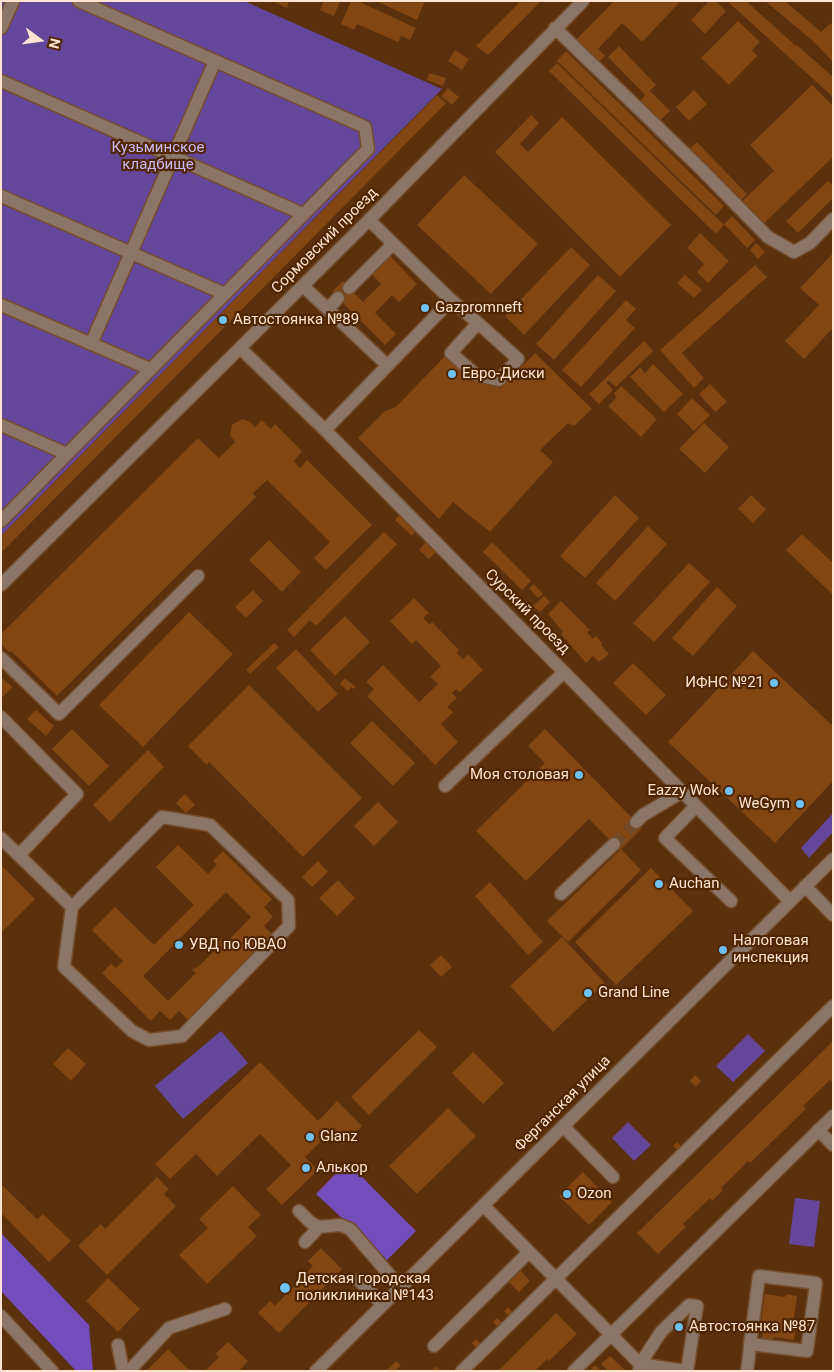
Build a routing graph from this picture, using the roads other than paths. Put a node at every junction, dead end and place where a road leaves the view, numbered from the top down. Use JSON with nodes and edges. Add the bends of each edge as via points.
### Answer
{"nodes":[{"id":1,"x":13,"y":1,"type":"edge"},
{"id":2,"x":79,"y":1,"type":"edge"},
{"id":3,"x":583,"y":1,"type":"edge"},
{"id":4,"x":1,"y":28,"type":"edge"},
{"id":5,"x":555,"y":28,"type":"junction"},
{"id":6,"x":215,"y":61,"type":"junction"},
{"id":7,"x":1,"y":81,"type":"edge"},
{"id":8,"x":173,"y":156,"type":"junction"},
{"id":9,"x":1,"y":196,"type":"edge"},
{"id":10,"x":303,"y":214,"type":"junction"},
{"id":11,"x":833,"y":218,"type":"edge"},
{"id":12,"x":369,"y":220,"type":"junction"},
{"id":13,"x":393,"y":244,"type":"junction"},
{"id":14,"x":131,"y":253,"type":"junction"},
{"id":15,"x":303,"y":286,"type":"junction"},
{"id":16,"x":349,"y":288,"type":"dead end"},
{"id":17,"x":225,"y":294,"type":"junction"},
{"id":18,"x":338,"y":298,"type":"dead end"},
{"id":19,"x":451,"y":300,"type":"junction"},
{"id":20,"x":1,"y":305,"type":"edge"},
{"id":21,"x":328,"y":309,"type":"junction"},
{"id":22,"x":478,"y":324,"type":"junction"},
{"id":23,"x":91,"y":344,"type":"junction"},
{"id":24,"x":240,"y":348,"type":"junction"},
{"id":25,"x":387,"y":365,"type":"junction"},
{"id":26,"x":150,"y":369,"type":"junction"},
{"id":27,"x":1,"y":425,"type":"edge"},
{"id":28,"x":324,"y":430,"type":"junction"},
{"id":29,"x":68,"y":454,"type":"junction"},
{"id":30,"x":1,"y":521,"type":"edge"},
{"id":31,"x":198,"y":576,"type":"dead end"},
{"id":32,"x":1,"y":585,"type":"edge"},
{"id":33,"x":1,"y":658,"type":"edge"},
{"id":34,"x":564,"y":672,"type":"junction"},
{"id":35,"x":1,"y":717,"type":"edge"},
{"id":36,"x":445,"y":786,"type":"dead end"},
{"id":37,"x":682,"y":792,"type":"junction"},
{"id":38,"x":696,"y":806,"type":"junction"},
{"id":39,"x":636,"y":822,"type":"tunnel mouth"},
{"id":40,"x":1,"y":838,"type":"edge"},
{"id":41,"x":614,"y":844,"type":"tunnel mouth"},
{"id":42,"x":19,"y":855,"type":"junction"},
{"id":43,"x":833,"y":859,"type":"edge"},
{"id":44,"x":805,"y":886,"type":"junction"},
{"id":45,"x":561,"y":894,"type":"dead end"},
{"id":46,"x":731,"y":901,"type":"dead end"},
{"id":47,"x":790,"y":901,"type":"junction"},
{"id":48,"x":72,"y":907,"type":"junction"},
{"id":49,"x":833,"y":915,"type":"edge"},
{"id":50,"x":833,"y":1006,"type":"edge"},
{"id":51,"x":833,"y":1116,"type":"edge"},
{"id":52,"x":564,"y":1126,"type":"junction"},
{"id":53,"x":818,"y":1130,"type":"junction"},
{"id":54,"x":833,"y":1145,"type":"edge"},
{"id":55,"x":613,"y":1177,"type":"dead end"},
{"id":56,"x":484,"y":1206,"type":"junction"},
{"id":57,"x":299,"y":1211,"type":"dead end"},
{"id":58,"x":319,"y":1227,"type":"junction"},
{"id":59,"x":305,"y":1242,"type":"dead end"},
{"id":60,"x":529,"y":1252,"type":"junction"},
{"id":61,"x":556,"y":1279,"type":"junction"},
{"id":62,"x":359,"y":1280,"type":"dead end"},
{"id":63,"x":400,"y":1287,"type":"junction"},
{"id":64,"x":383,"y":1305,"type":"junction"},
{"id":65,"x":225,"y":1309,"type":"dead end"},
{"id":66,"x":1,"y":1316,"type":"edge"},
{"id":67,"x":610,"y":1334,"type":"junction"},
{"id":68,"x":750,"y":1344,"type":"junction"},
{"id":69,"x":118,"y":1345,"type":"dead end"},
{"id":70,"x":434,"y":1346,"type":"dead end"},
{"id":71,"x":640,"y":1368,"type":"edge"},
{"id":72,"x":52,"y":1371,"type":"edge"},
{"id":73,"x":123,"y":1371,"type":"edge"},
{"id":74,"x":129,"y":1371,"type":"edge"},
{"id":75,"x":316,"y":1371,"type":"edge"},
{"id":76,"x":462,"y":1371,"type":"edge"},
{"id":77,"x":574,"y":1371,"type":"edge"},
{"id":78,"x":686,"y":1371,"type":"edge"},
{"id":79,"x":747,"y":1371,"type":"edge"}],
"edges":[{"from":1,"to":4,"type":"street"},
{"from":2,"to":6,"type":"street"},
{"from":3,"to":5,"type":"street","name":"Сормовский проезд"},
{"from":5,"to":11,"type":"street","via":[[768,237],[794,252],[810,243]]},
{"from":5,"to":12,"type":"street","name":"Сормовский проезд"},
{"from":6,"to":8,"type":"street"},
{"from":6,"to":10,"type":"street","via":[[365,127],[368,149]]},
{"from":7,"to":8,"type":"street"},
{"from":8,"to":10,"type":"street"},
{"from":8,"to":14,"type":"street"},
{"from":9,"to":14,"type":"street"},
{"from":10,"to":17,"type":"street"},
{"from":12,"to":13,"type":"street"},
{"from":12,"to":15,"type":"street","name":"Сормовский проезд"},
{"from":13,"to":16,"type":"street"},
{"from":13,"to":19,"type":"street"},
{"from":14,"to":17,"type":"street"},
{"from":14,"to":23,"type":"street"},
{"from":15,"to":21,"type":"street"},
{"from":15,"to":24,"type":"street","name":"Сормовский проезд"},
{"from":17,"to":26,"type":"street"},
{"from":18,"to":21,"type":"street"},
{"from":19,"to":22,"type":"street"},
{"from":19,"to":25,"type":"street"},
{"from":20,"to":23,"type":"street"},
{"from":21,"to":25,"type":"street"},
{"from":22,"to":22,"type":"street","via":[[518,359],[499,380],[476,375],[451,353]]},
{"from":23,"to":26,"type":"street"},
{"from":24,"to":28,"type":"street","name":"Сурский проезд"},
{"from":24,"to":32,"type":"street","name":"Сормовский проезд"},
{"from":25,"to":28,"type":"street"},
{"from":26,"to":29,"type":"street"},
{"from":27,"to":29,"type":"street"},
{"from":28,"to":34,"type":"street","name":"Сурский проезд"},
{"from":29,"to":30,"type":"street"},
{"from":31,"to":33,"type":"street","via":[[59,714]]},
{"from":34,"to":36,"type":"street"},
{"from":34,"to":37,"type":"street","name":"Сурский проезд"},
{"from":35,"to":42,"type":"street","via":[[77,794]]},
{"from":37,"to":38,"type":"street","name":"Сурский проезд"},
{"from":37,"to":39,"type":"street"},
{"from":38,"to":46,"type":"street","via":[[665,838]]},
{"from":38,"to":47,"type":"street","name":"Сурский проезд"},
{"from":40,"to":42,"type":"street"},
{"from":41,"to":45,"type":"street"},
{"from":42,"to":48,"type":"street"},
{"from":43,"to":44,"type":"street","name":"Ферганская улица"},
{"from":44,"to":47,"type":"street","name":"Ферганская улица"},
{"from":44,"to":49,"type":"street"},
{"from":47,"to":52,"type":"street","name":"Ферганская улица"},
{"from":48,"to":48,"type":"street","via":[[64,967],[132,1031],[148,1040],[182,1036],[289,926],[288,900],[210,825],[162,817]]},
{"from":50,"to":61,"type":"street"},
{"from":51,"to":53,"type":"street"},
{"from":52,"to":55,"type":"street"},
{"from":52,"to":56,"type":"street","name":"Ферганская улица"},
{"from":53,"to":54,"type":"street"},
{"from":53,"to":67,"type":"street"},
{"from":56,"to":60,"type":"street"},
{"from":56,"to":63,"type":"street","name":"Ферганская улица"},
{"from":57,"to":58,"type":"street"},
{"from":58,"to":59,"type":"street"},
{"from":58,"to":63,"type":"street","via":[[340,1225],[350,1229]]},
{"from":60,"to":61,"type":"street"},
{"from":60,"to":70,"type":"street"},
{"from":61,"to":67,"type":"street"},
{"from":61,"to":76,"type":"street"},
{"from":62,"to":64,"type":"street"},
{"from":63,"to":64,"type":"street","name":"Ферганская улица"},
{"from":64,"to":75,"type":"street","name":"Ферганская улица"},
{"from":65,"to":74,"type":"street","via":[[169,1328]]},
{"from":66,"to":72,"type":"street"},
{"from":67,"to":71,"type":"street"},
{"from":67,"to":77,"type":"street"},
{"from":68,"to":68,"type":"street","via":[[759,1276],[816,1283],[807,1351]]},
{"from":68,"to":79,"type":"street"},
{"from":69,"to":73,"type":"street"},
{"from":71,"to":78,"type":"street"},
{"from":71,"to":78,"type":"street","via":[[662,1332],[689,1305],[697,1306]]}]}
